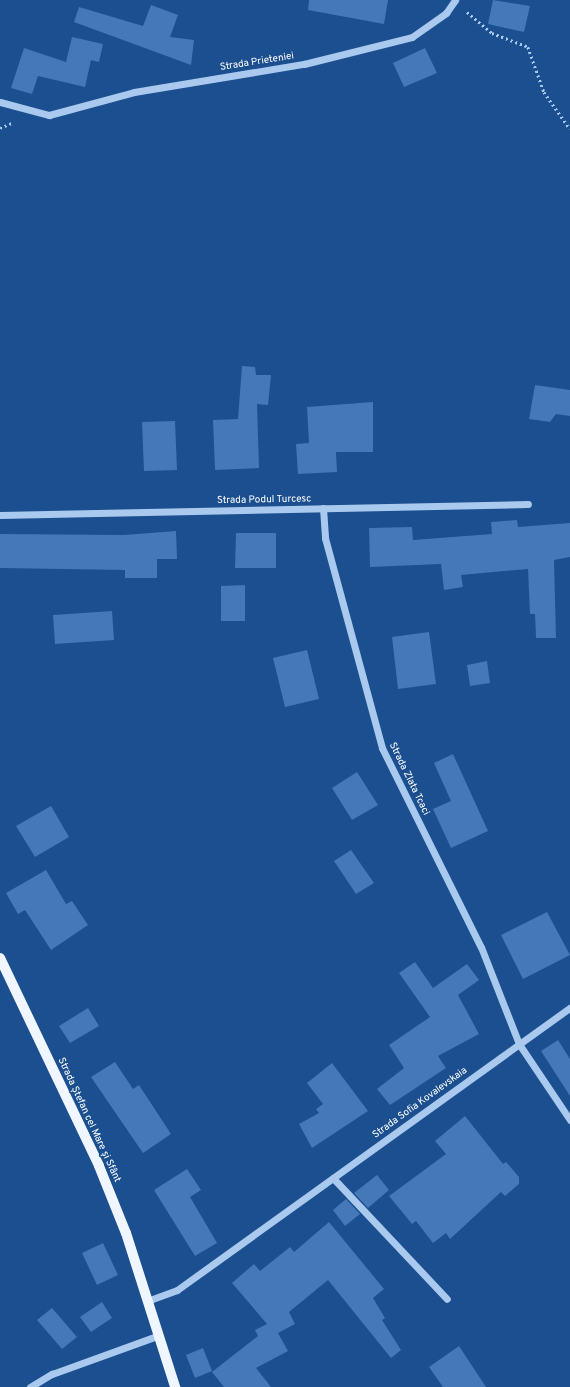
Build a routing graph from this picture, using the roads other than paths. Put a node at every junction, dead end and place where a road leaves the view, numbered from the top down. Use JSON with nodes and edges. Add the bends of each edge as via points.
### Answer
{"nodes":[{"id":1,"x":455,"y":0,"type":"edge"},
{"id":2,"x":0,"y":102,"type":"edge"},
{"id":3,"x":528,"y":504,"type":"dead end"},
{"id":4,"x":323,"y":508,"type":"junction"},
{"id":5,"x":0,"y":514,"type":"edge"},
{"id":6,"x":0,"y":958,"type":"edge"},
{"id":7,"x":570,"y":1008,"type":"edge"},
{"id":8,"x":519,"y":1044,"type":"junction"},
{"id":9,"x":570,"y":1120,"type":"edge"},
{"id":10,"x":332,"y":1178,"type":"junction"},
{"id":11,"x":447,"y":1299,"type":"dead end"},
{"id":12,"x":147,"y":1302,"type":"junction"},
{"id":13,"x":158,"y":1336,"type":"junction"},
{"id":14,"x":30,"y":1387,"type":"edge"},
{"id":15,"x":175,"y":1387,"type":"edge"}],
"edges":[{"from":1,"to":2,"type":"street","name":"Strada Prieteniei","via":[[446,13],[412,37],[304,64],[134,92],[49,115]]},
{"from":3,"to":4,"type":"street","name":"Strada Podul Turcesc"},
{"from":4,"to":5,"type":"street","name":"Strada Podul Turcesc"},
{"from":4,"to":8,"type":"street","name":"Strada Zlata Tcaci","via":[[325,538],[382,748],[480,947]]},
{"from":6,"to":12,"type":"main road","name":"Strada Ștefan cel Mare și Sfânt","via":[[99,1166],[126,1233]]},
{"from":7,"to":8,"type":"street","name":"Strada Sofia Kovalevskaia"},
{"from":8,"to":9,"type":"street"},
{"from":8,"to":10,"type":"street","name":"Strada Sofia Kovalevskaia"},
{"from":10,"to":11,"type":"street"},
{"from":10,"to":12,"type":"street","name":"Strada Sofia Kovalevskaia","via":[[177,1290]]},
{"from":12,"to":13,"type":"main road","name":"Strada Ștefan cel Mare și Sfânt"},
{"from":13,"to":14,"type":"street","via":[[52,1374]]},
{"from":13,"to":15,"type":"main road","name":"Strada Ștefan cel Mare și Sfânt"}]}
